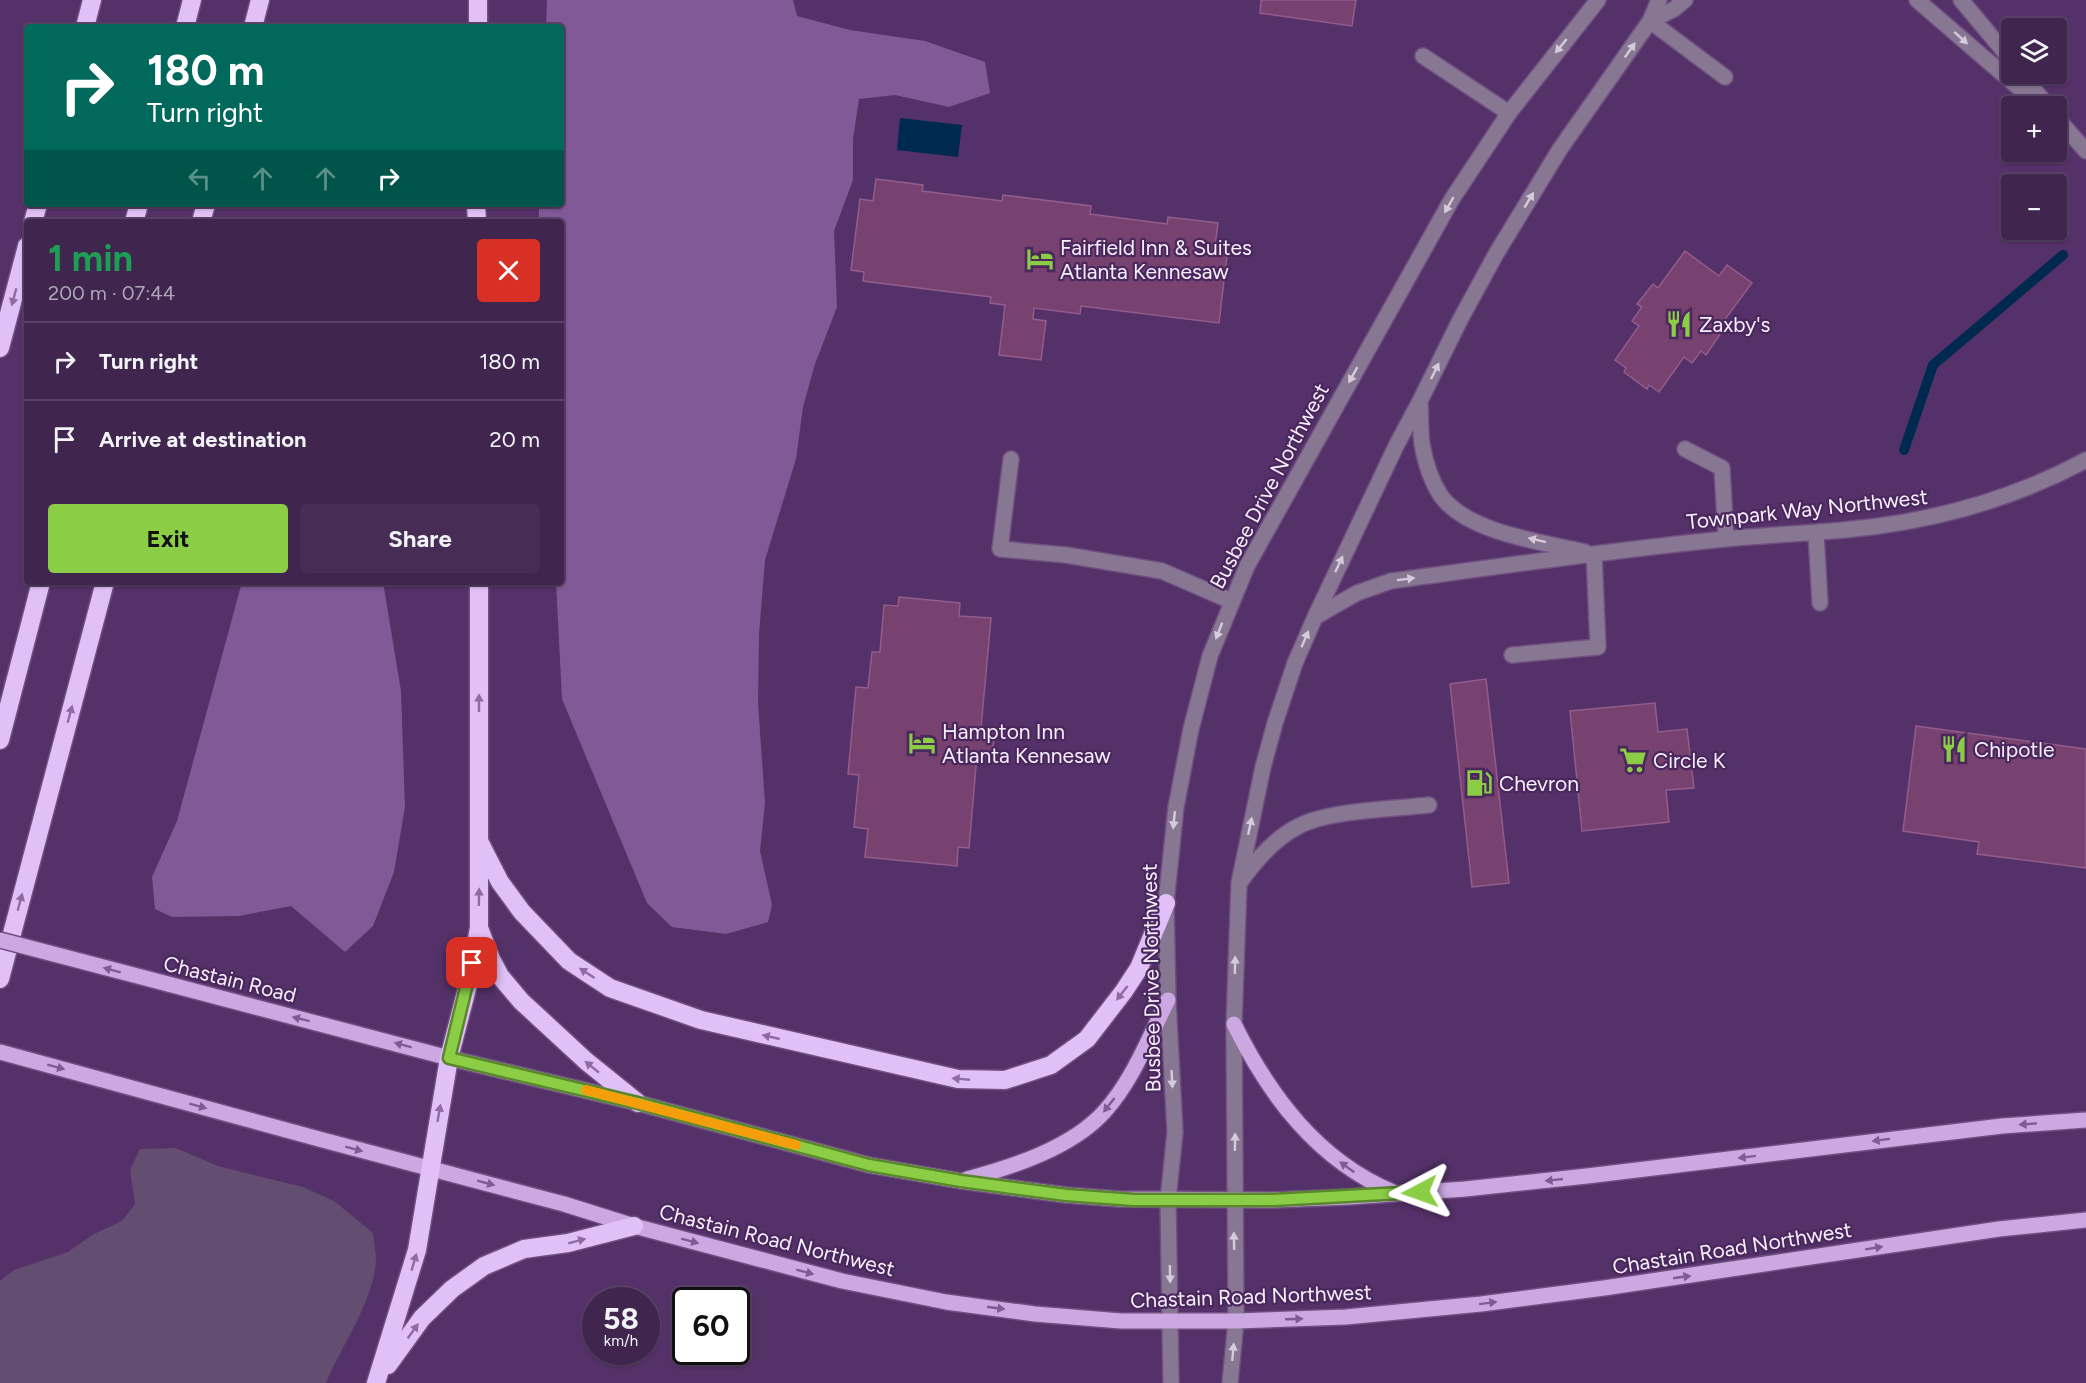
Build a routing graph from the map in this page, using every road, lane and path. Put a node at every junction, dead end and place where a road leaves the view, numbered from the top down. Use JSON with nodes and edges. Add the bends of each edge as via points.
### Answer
{"nodes":[{"id":1,"x":92,"y":0,"type":"edge"},
{"id":2,"x":192,"y":0,"type":"edge"},
{"id":3,"x":260,"y":0,"type":"edge"},
{"id":4,"x":478,"y":0,"type":"edge"},
{"id":5,"x":1598,"y":0,"type":"edge"},
{"id":6,"x":1659,"y":0,"type":"edge"},
{"id":7,"x":1685,"y":0,"type":"edge"},
{"id":8,"x":1917,"y":0,"type":"edge"},
{"id":9,"x":1961,"y":0,"type":"edge"},
{"id":10,"x":1650,"y":21,"type":"junction"},
{"id":11,"x":86,"y":24,"type":"edge"},
{"id":12,"x":186,"y":24,"type":"edge"},
{"id":13,"x":254,"y":24,"type":"edge"},
{"id":14,"x":478,"y":24,"type":"edge"},
{"id":15,"x":2001,"y":48,"type":"edge"},
{"id":16,"x":1423,"y":56,"type":"dead end"},
{"id":17,"x":1725,"y":77,"type":"dead end"},
{"id":18,"x":2029,"y":84,"type":"edge"},
{"id":19,"x":2028,"y":96,"type":"edge"},
{"id":20,"x":2040,"y":96,"type":"edge"},
{"id":21,"x":1509,"y":113,"type":"junction"},
{"id":22,"x":2067,"y":130,"type":"edge"},
{"id":23,"x":2086,"y":152,"type":"edge"},
{"id":24,"x":24,"y":257,"type":"edge"},
{"id":25,"x":0,"y":348,"type":"edge"},
{"id":26,"x":1420,"y":401,"type":"junction"},
{"id":27,"x":1685,"y":449,"type":"dead end"},
{"id":28,"x":1011,"y":459,"type":"dead end"},
{"id":29,"x":2086,"y":460,"type":"edge"},
{"id":30,"x":1816,"y":532,"type":"junction"},
{"id":31,"x":1726,"y":539,"type":"junction"},
{"id":32,"x":1594,"y":554,"type":"junction"},
{"id":33,"x":40,"y":585,"type":"edge"},
{"id":34,"x":104,"y":585,"type":"edge"},
{"id":35,"x":479,"y":585,"type":"edge"},
{"id":36,"x":1231,"y":601,"type":"junction"},
{"id":37,"x":1820,"y":603,"type":"dead end"},
{"id":38,"x":1315,"y":617,"type":"junction"},
{"id":39,"x":1512,"y":655,"type":"dead end"},
{"id":40,"x":0,"y":740,"type":"edge"},
{"id":41,"x":1429,"y":805,"type":"dead end"},
{"id":42,"x":480,"y":843,"type":"junction"},
{"id":43,"x":1239,"y":883,"type":"junction"},
{"id":44,"x":1166,"y":903,"type":"junction"},
{"id":45,"x":479,"y":928,"type":"junction"},
{"id":46,"x":0,"y":940,"type":"edge"},
{"id":47,"x":0,"y":979,"type":"edge"},
{"id":48,"x":1168,"y":1000,"type":"junction"},
{"id":49,"x":1234,"y":1024,"type":"junction"},
{"id":50,"x":0,"y":1052,"type":"edge"},
{"id":51,"x":449,"y":1058,"type":"junction"},
{"id":52,"x":638,"y":1103,"type":"junction"},
{"id":53,"x":2086,"y":1120,"type":"edge"},
{"id":54,"x":429,"y":1168,"type":"junction"},
{"id":55,"x":961,"y":1181,"type":"junction"},
{"id":56,"x":1398,"y":1194,"type":"junction"},
{"id":57,"x":1168,"y":1200,"type":"junction"},
{"id":58,"x":1234,"y":1200,"type":"junction"},
{"id":59,"x":2086,"y":1220,"type":"edge"},
{"id":60,"x":633,"y":1226,"type":"junction"},
{"id":61,"x":1171,"y":1321,"type":"junction"},
{"id":62,"x":1236,"y":1321,"type":"junction"},
{"id":63,"x":377,"y":1381,"type":"edge"},
{"id":64,"x":1171,"y":1383,"type":"edge"},
{"id":65,"x":1230,"y":1383,"type":"edge"}],
"edges":[{"from":1,"to":11,"type":"highway"},
{"from":2,"to":12,"type":"highway"},
{"from":3,"to":13,"type":"highway"},
{"from":4,"to":14,"type":"highway"},
{"from":5,"to":21,"type":"street","name":"Busbee Drive Northwest","one_way":true},
{"from":6,"to":10,"type":"street"},
{"from":7,"to":10,"type":"street"},
{"from":8,"to":19,"type":"street","one_way":true},
{"from":9,"to":15,"type":"street"},
{"from":10,"to":17,"type":"street"},
{"from":26,"to":10,"type":"street","one_way":true,"via":[[1460,320],[1560,149]]},
{"from":16,"to":21,"type":"street"},
{"from":18,"to":20,"type":"street"},
{"from":21,"to":36,"type":"street","name":"Busbee Drive Northwest","one_way":true,"via":[[1452,200],[1276,512]]},
{"from":22,"to":23,"type":"street"},
{"from":24,"to":25,"type":"highway","one_way":true},
{"from":32,"to":26,"type":"street","name":"Townpark Way Northwest","one_way":true,"via":[[1479,525],[1461,514],[1441,496],[1428,467]]},
{"from":38,"to":26,"type":"street","one_way":true},
{"from":27,"to":31,"type":"street","via":[[1722,468]]},
{"from":28,"to":36,"type":"street","via":[[1000,549],[1162,571]]},
{"from":29,"to":30,"type":"street","name":"Townpark Way Northwest","via":[[1989,503],[1934,517]]},
{"from":30,"to":31,"type":"street","name":"Townpark Way Northwest"},
{"from":30,"to":37,"type":"street"},
{"from":31,"to":32,"type":"street","name":"Townpark Way Northwest"},
{"from":38,"to":32,"type":"street","name":"Townpark Way Northwest","one_way":true,"via":[[1357,593],[1391,581]]},
{"from":32,"to":39,"type":"street","via":[[1598,647]]},
{"from":33,"to":40,"type":"highway"},
{"from":47,"to":34,"type":"highway","one_way":true},
{"from":42,"to":35,"type":"highway","one_way":true},
{"from":36,"to":44,"type":"street","name":"Busbee Drive Northwest","one_way":true,"via":[[1210,656],[1191,729],[1176,807]]},
{"from":43,"to":38,"type":"street","one_way":true,"via":[[1275,723]]},
{"from":41,"to":43,"type":"street","via":[[1336,815],[1298,826],[1278,838]]},
{"from":44,"to":42,"type":"highway","one_way":true,"via":[[1139,968],[1087,1039],[1051,1065],[1005,1080],[958,1079],[701,1020],[610,988],[569,961],[522,912],[500,882]]},
{"from":45,"to":42,"type":"highway","one_way":true},
{"from":49,"to":43,"type":"street","one_way":true},
{"from":44,"to":48,"type":"street","name":"Busbee Drive Northwest"},
{"from":45,"to":51,"type":"highway"},
{"from":52,"to":45,"type":"highway","one_way":true,"via":[[521,1001],[500,976]]},
{"from":51,"to":46,"type":"main road","name":"Chastain Road","one_way":true,"bridge":true},
{"from":48,"to":55,"type":"main road","one_way":true,"via":[[1134,1068],[1104,1112],[1047,1151],[1014,1166]]},
{"from":48,"to":57,"type":"street","name":"Busbee Drive Northwest","one_way":true,"via":[[1175,1132]]},
{"from":56,"to":49,"type":"main road","one_way":true,"via":[[1356,1174],[1309,1136],[1263,1077]]},
{"from":58,"to":49,"type":"street","one_way":true},
{"from":50,"to":54,"type":"main road","one_way":true},
{"from":51,"to":52,"type":"main road"},
{"from":54,"to":51,"type":"highway","one_way":true},
{"from":52,"to":55,"type":"main road","via":[[869,1165]]},
{"from":53,"to":56,"type":"main road","one_way":true,"via":[[2002,1126],[1587,1176]]},
{"from":54,"to":60,"type":"main road","name":"Chastain Road Northwest","one_way":true},
{"from":63,"to":54,"type":"highway","one_way":true,"via":[[417,1250]]},
{"from":55,"to":57,"type":"main road","via":[[1066,1195]]},
{"from":56,"to":58,"type":"main road"},
{"from":57,"to":58,"type":"main road"},
{"from":57,"to":61,"type":"street","name":"Busbee Drive Northwest","one_way":true},
{"from":62,"to":58,"type":"street","one_way":true},
{"from":62,"to":59,"type":"main road","name":"Chastain Road Northwest","one_way":true,"via":[[1346,1317],[1481,1304],[1999,1229]]},
{"from":60,"to":61,"type":"main road","name":"Chastain Road Northwest","one_way":true,"via":[[842,1281],[946,1302],[1035,1314]]},
{"from":63,"to":60,"type":"highway","one_way":true,"via":[[422,1318],[484,1266],[524,1248],[568,1244]]},
{"from":61,"to":62,"type":"main road","name":"Chastain Road Northwest"},
{"from":61,"to":64,"type":"street","name":"Busbee Drive Northwest"},
{"from":65,"to":62,"type":"street","one_way":true}]}
